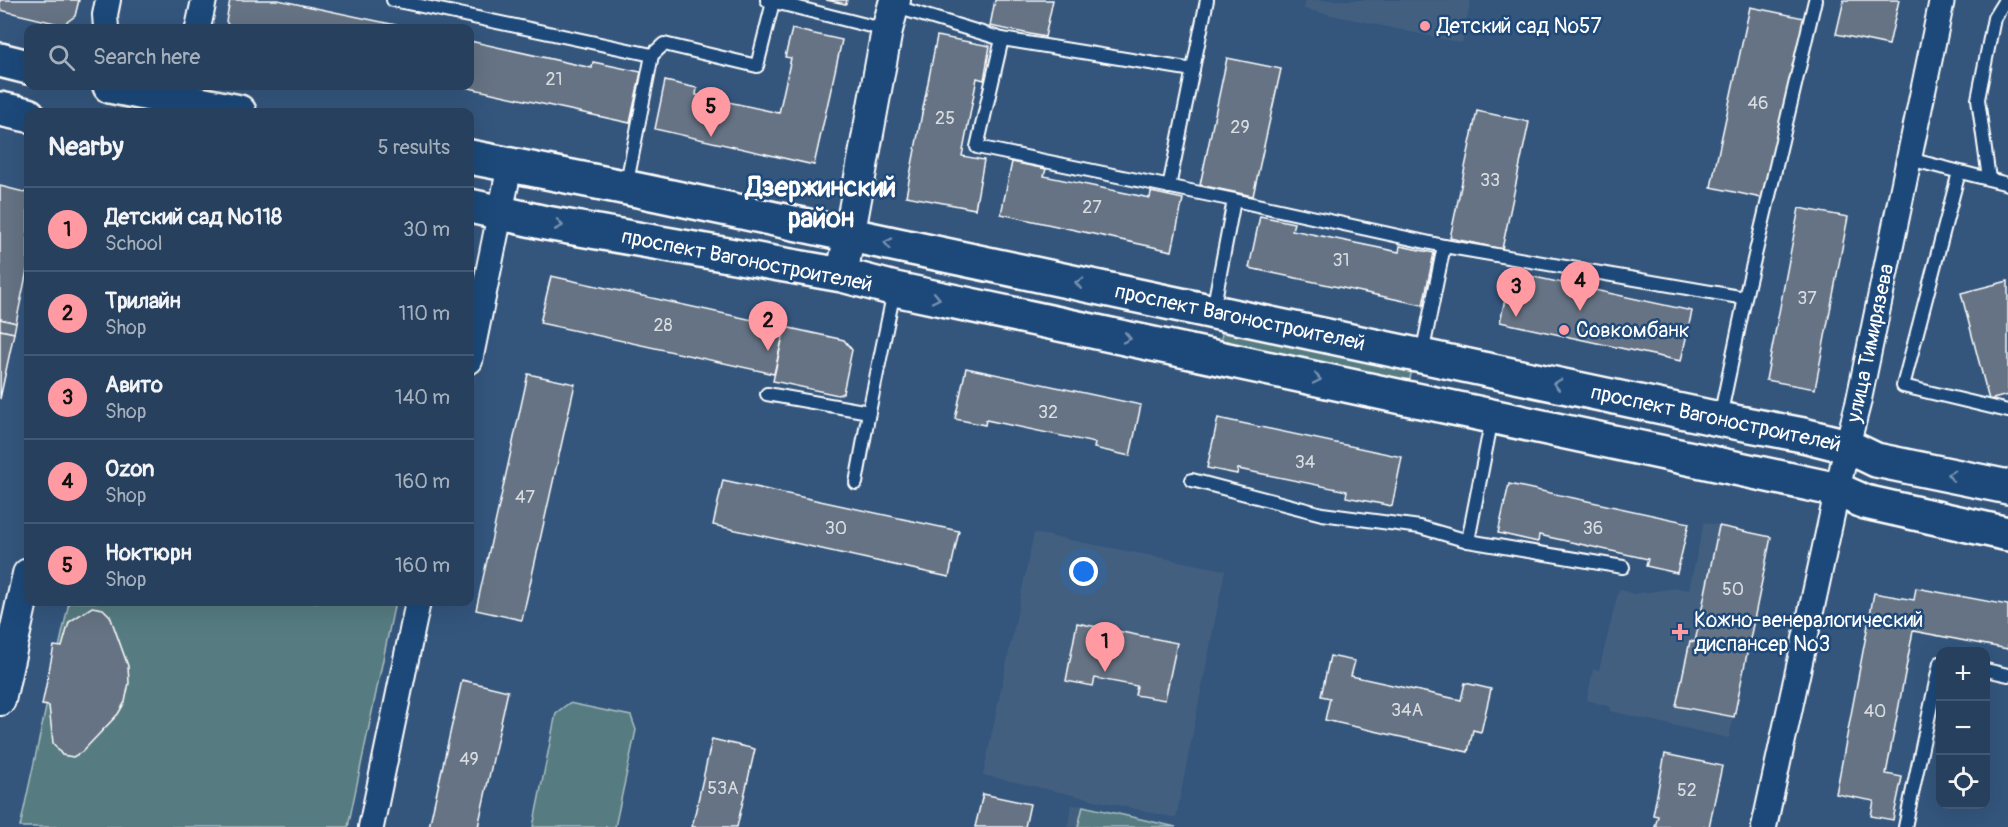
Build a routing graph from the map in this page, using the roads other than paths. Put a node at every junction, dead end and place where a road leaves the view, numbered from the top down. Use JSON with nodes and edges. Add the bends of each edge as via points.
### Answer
{"nodes":[{"id":1,"x":108,"y":0,"type":"edge"},
{"id":2,"x":204,"y":0,"type":"edge"},
{"id":3,"x":393,"y":0,"type":"edge"},
{"id":4,"x":1207,"y":0,"type":"edge"},
{"id":5,"x":1815,"y":0,"type":"edge"},
{"id":6,"x":1942,"y":0,"type":"edge"},
{"id":7,"x":2005,"y":0,"type":"edge"},
{"id":8,"x":770,"y":1,"type":"edge"},
{"id":9,"x":892,"y":12,"type":"edge"},
{"id":10,"x":106,"y":24,"type":"edge"},
{"id":11,"x":199,"y":24,"type":"edge"},
{"id":12,"x":1002,"y":39,"type":"junction"},
{"id":13,"x":652,"y":55,"type":"junction"},
{"id":14,"x":0,"y":60,"type":"edge"},
{"id":15,"x":24,"y":66,"type":"edge"},
{"id":16,"x":1193,"y":70,"type":"junction"},
{"id":17,"x":131,"y":92,"type":"edge"},
{"id":18,"x":217,"y":108,"type":"edge"},
{"id":19,"x":0,"y":109,"type":"edge"},
{"id":20,"x":24,"y":114,"type":"edge"},
{"id":21,"x":474,"y":158,"type":"edge"},
{"id":22,"x":1909,"y":159,"type":"junction"},
{"id":23,"x":510,"y":165,"type":"junction"},
{"id":24,"x":1959,"y":172,"type":"junction"},
{"id":25,"x":1989,"y":179,"type":"junction"},
{"id":26,"x":2008,"y":184,"type":"edge"},
{"id":27,"x":1169,"y":187,"type":"junction"},
{"id":28,"x":626,"y":188,"type":"junction"},
{"id":29,"x":1234,"y":200,"type":"junction"},
{"id":30,"x":474,"y":207,"type":"edge"},
{"id":31,"x":502,"y":213,"type":"junction"},
{"id":32,"x":850,"y":235,"type":"junction"},
{"id":33,"x":1444,"y":246,"type":"junction"},
{"id":34,"x":842,"y":275,"type":"junction"},
{"id":35,"x":895,"y":289,"type":"junction"},
{"id":36,"x":1745,"y":298,"type":"junction"},
{"id":37,"x":1213,"y":311,"type":"junction"},
{"id":38,"x":474,"y":342,"type":"edge"},
{"id":39,"x":1421,"y":355,"type":"junction"},
{"id":40,"x":768,"y":394,"type":"dead end"},
{"id":41,"x":2008,"y":411,"type":"edge"},
{"id":42,"x":869,"y":412,"type":"junction"},
{"id":43,"x":1493,"y":416,"type":"junction"},
{"id":44,"x":1719,"y":419,"type":"junction"},
{"id":45,"x":1847,"y":446,"type":"junction"},
{"id":46,"x":1191,"y":480,"type":"dead end"},
{"id":47,"x":856,"y":483,"type":"dead end"},
{"id":48,"x":2008,"y":487,"type":"edge"},
{"id":49,"x":1838,"y":490,"type":"junction"},
{"id":50,"x":2008,"y":534,"type":"edge"},
{"id":51,"x":1468,"y":541,"type":"junction"},
{"id":52,"x":1623,"y":567,"type":"dead end"},
{"id":53,"x":24,"y":592,"type":"edge"},
{"id":54,"x":417,"y":606,"type":"edge"},
{"id":55,"x":1990,"y":671,"type":"edge"},
{"id":56,"x":2008,"y":675,"type":"edge"},
{"id":57,"x":1936,"y":686,"type":"edge"},
{"id":58,"x":0,"y":700,"type":"edge"},
{"id":59,"x":370,"y":827,"type":"edge"},
{"id":60,"x":1764,"y":827,"type":"edge"},
{"id":61,"x":1905,"y":827,"type":"edge"}],
"edges":[{"from":1,"to":10,"type":"street"},
{"from":2,"to":11,"type":"street"},
{"from":3,"to":13,"type":"lane"},
{"from":4,"to":16,"type":"lane"},
{"from":5,"to":36,"type":"lane"},
{"from":6,"to":22,"type":"street","name":"улица Тимирязева"},
{"from":7,"to":25,"type":"lane","via":[[1994,18],[1978,99]]},
{"from":8,"to":9,"type":"lane"},
{"from":8,"to":13,"type":"lane","via":[[757,66],[664,44]]},
{"from":9,"to":12,"type":"lane"},
{"from":9,"to":32,"type":"street"},
{"from":12,"to":16,"type":"lane"},
{"from":12,"to":27,"type":"lane","via":[[977,147]]},
{"from":13,"to":28,"type":"lane"},
{"from":14,"to":15,"type":"main road"},
{"from":16,"to":27,"type":"lane"},
{"from":17,"to":18,"type":"main road"},
{"from":19,"to":20,"type":"main road"},
{"from":21,"to":23,"type":"main road","name":"проспект Вагоностроителей"},
{"from":22,"to":24,"type":"lane"},
{"from":22,"to":45,"type":"street","name":"улица Тимирязева"},
{"from":23,"to":28,"type":"main road","name":"проспект Вагоностроителей"},
{"from":23,"to":31,"type":"street"},
{"from":24,"to":25,"type":"lane"},
{"from":24,"to":41,"type":"lane","via":[[1903,386]]},
{"from":25,"to":26,"type":"lane"},
{"from":27,"to":29,"type":"lane"},
{"from":28,"to":32,"type":"main road","name":"проспект Вагоностроителей"},
{"from":29,"to":33,"type":"lane"},
{"from":29,"to":37,"type":"lane"},
{"from":30,"to":31,"type":"main road","name":"проспект Вагоностроителей"},
{"from":31,"to":34,"type":"main road","name":"проспект Вагоностроителей","one_way":true},
{"from":31,"to":38,"type":"street"},
{"from":32,"to":34,"type":"street"},
{"from":37,"to":32,"type":"main road","name":"проспект Вагоностроителей","one_way":true},
{"from":33,"to":36,"type":"lane"},
{"from":33,"to":39,"type":"lane"},
{"from":34,"to":35,"type":"main road","name":"проспект Вагоностроителей"},
{"from":35,"to":42,"type":"lane"},
{"from":35,"to":43,"type":"main road","name":"проспект Вагоностроителей","one_way":true},
{"from":36,"to":44,"type":"lane"},
{"from":37,"to":39,"type":"main road","name":"проспект Вагоностроителей"},
{"from":44,"to":39,"type":"main road","name":"проспект Вагоностроителей","one_way":true},
{"from":40,"to":42,"type":"lane"},
{"from":42,"to":47,"type":"lane"},
{"from":43,"to":49,"type":"main road","name":"проспект Вагоностроителей"},
{"from":43,"to":51,"type":"lane"},
{"from":44,"to":45,"type":"main road","name":"проспект Вагоностроителей"},
{"from":48,"to":45,"type":"main road","name":"проспект Вагоностроителей","one_way":true,"via":[[1876,460]]},
{"from":45,"to":49,"type":"street","name":"улица Тимирязева"},
{"from":46,"to":51,"type":"lane","via":[[1322,514],[1420,527]]},
{"from":49,"to":50,"type":"main road","name":"проспект Вагоностроителей","via":[[1865,502]]},
{"from":49,"to":60,"type":"street","name":"улица Тимирязева"},
{"from":51,"to":52,"type":"lane"},
{"from":53,"to":58,"type":"street"},
{"from":54,"to":59,"type":"street"},
{"from":55,"to":56,"type":"lane"},
{"from":57,"to":61,"type":"lane"}]}
